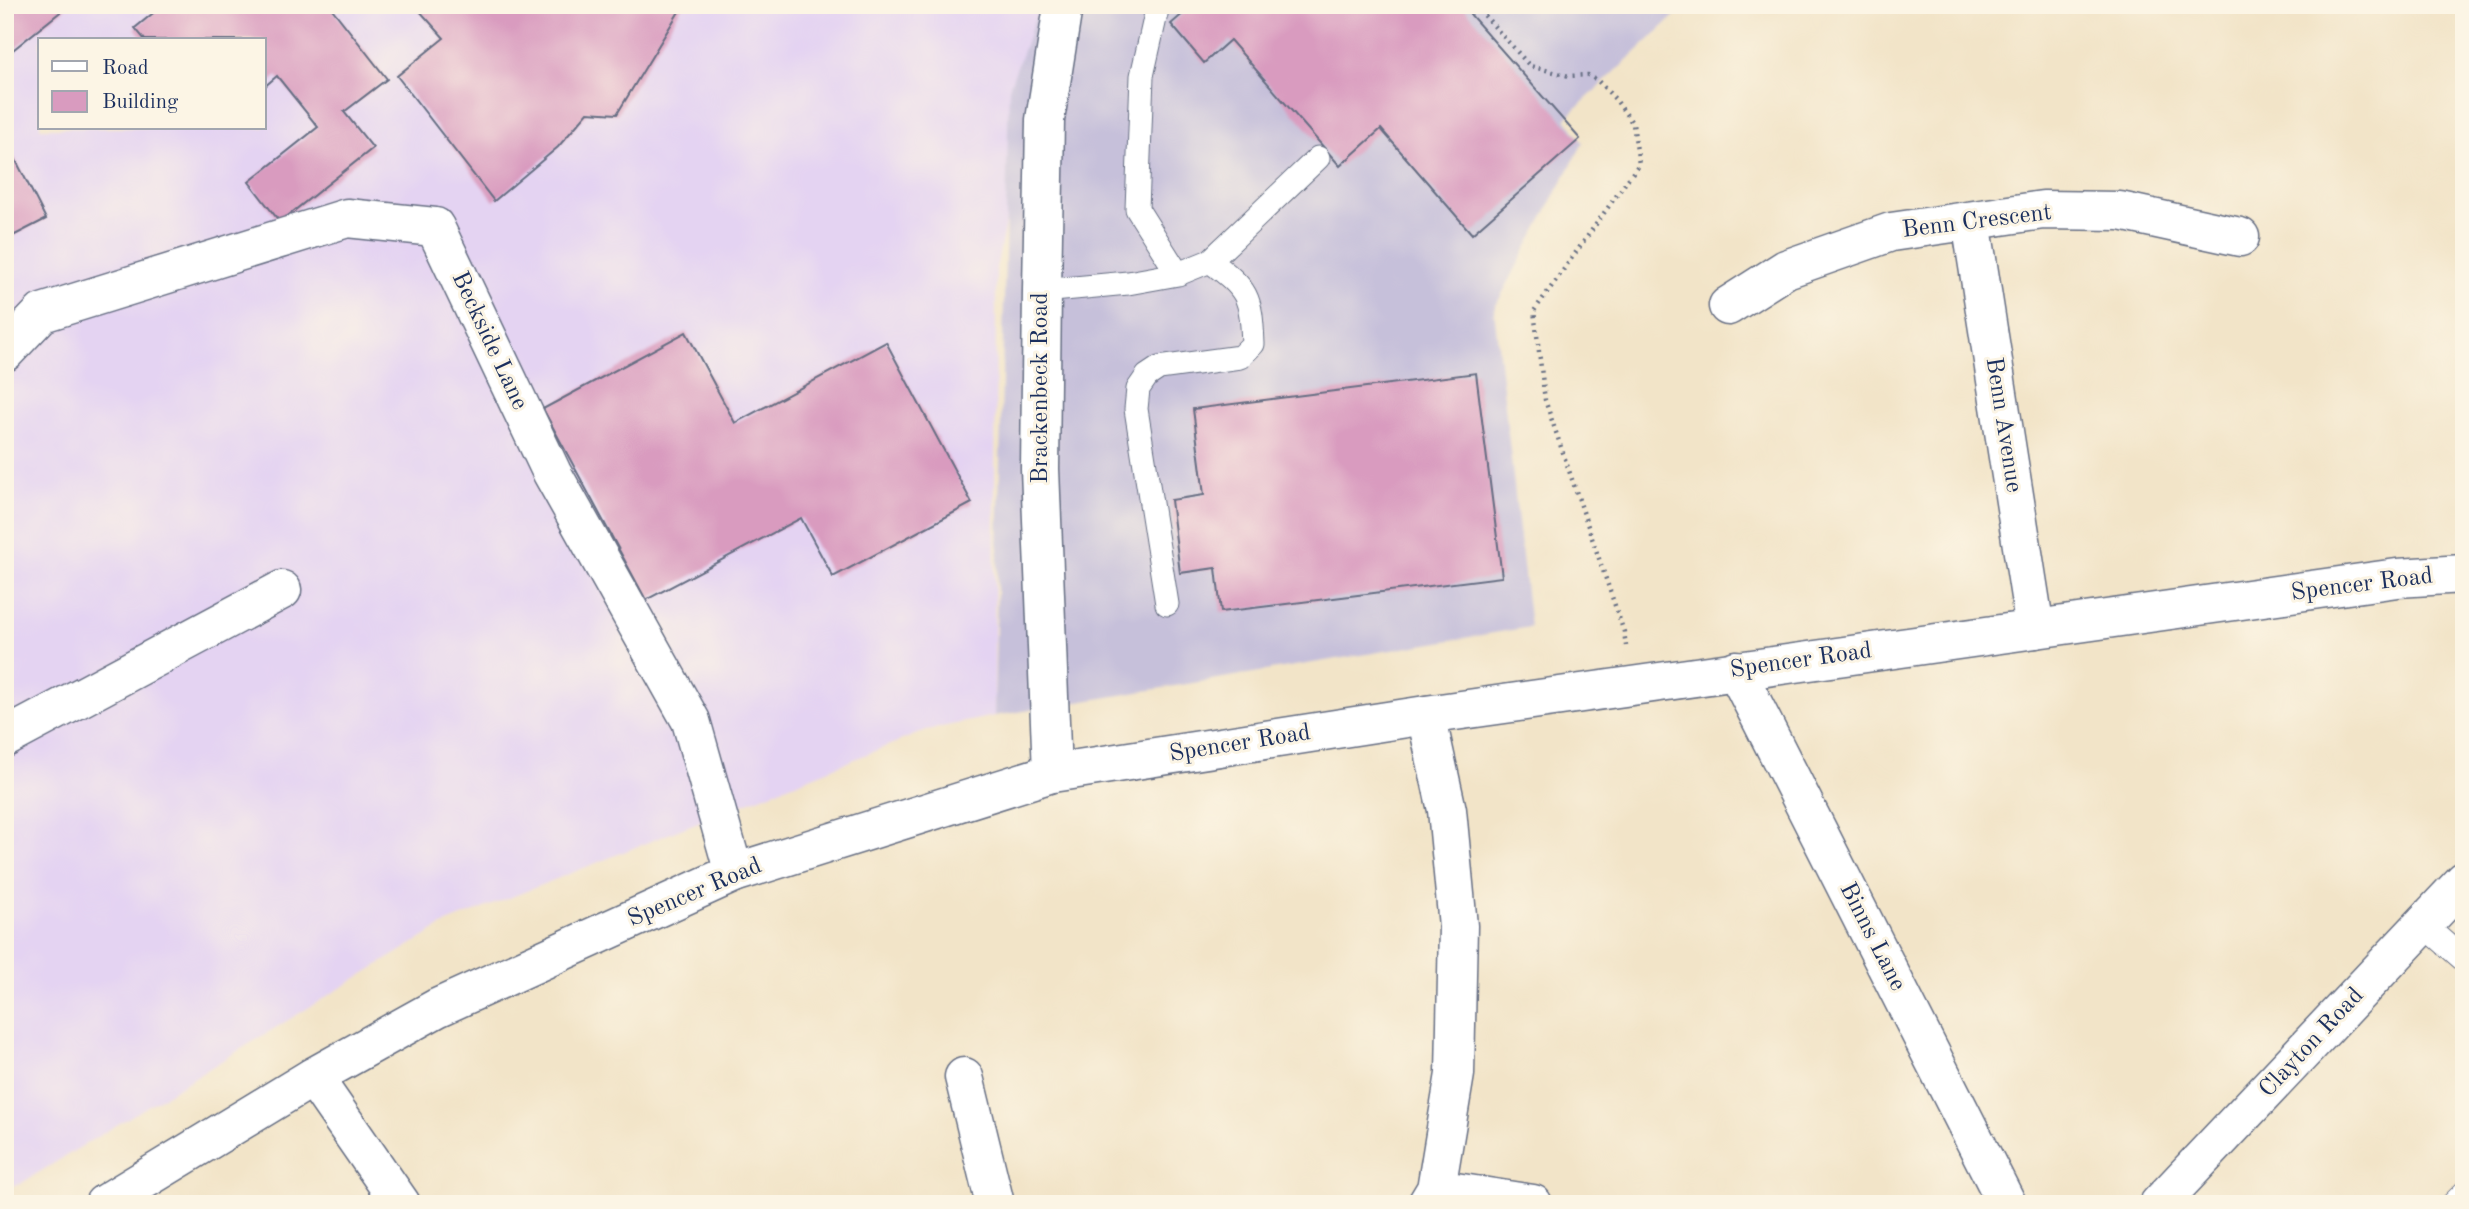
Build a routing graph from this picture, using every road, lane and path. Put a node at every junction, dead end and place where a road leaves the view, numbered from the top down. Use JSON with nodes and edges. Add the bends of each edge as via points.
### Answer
{"nodes":[{"id":1,"x":1065,"y":5,"type":"edge"},
{"id":2,"x":1158,"y":5,"type":"edge"},
{"id":3,"x":1475,"y":5,"type":"edge"},
{"id":4,"x":1318,"y":158,"type":"dead end"},
{"id":5,"x":1971,"y":221,"type":"junction"},
{"id":6,"x":2240,"y":237,"type":"dead end"},
{"id":7,"x":1210,"y":261,"type":"junction"},
{"id":8,"x":1178,"y":274,"type":"junction"},
{"id":9,"x":1042,"y":291,"type":"junction"},
{"id":10,"x":1728,"y":306,"type":"dead end"},
{"id":11,"x":5,"y":352,"type":"edge"},
{"id":12,"x":2464,"y":574,"type":"edge"},
{"id":13,"x":282,"y":590,"type":"dead end"},
{"id":14,"x":1167,"y":604,"type":"dead end"},
{"id":15,"x":2035,"y":629,"type":"junction"},
{"id":16,"x":1737,"y":670,"type":"junction"},
{"id":17,"x":1633,"y":685,"type":"junction"},
{"id":18,"x":1426,"y":715,"type":"junction"},
{"id":19,"x":5,"y":738,"type":"edge"},
{"id":20,"x":1052,"y":773,"type":"junction"},
{"id":21,"x":734,"y":873,"type":"junction"},
{"id":22,"x":2464,"y":881,"type":"edge"},
{"id":23,"x":2424,"y":925,"type":"junction"},
{"id":24,"x":2464,"y":960,"type":"edge"},
{"id":25,"x":313,"y":1077,"type":"junction"},
{"id":26,"x":964,"y":1077,"type":"dead end"},
{"id":27,"x":2464,"y":1193,"type":"edge"},
{"id":28,"x":1431,"y":1196,"type":"edge"},
{"id":29,"x":104,"y":1204,"type":"edge"},
{"id":30,"x":401,"y":1204,"type":"edge"},
{"id":31,"x":995,"y":1204,"type":"edge"},
{"id":32,"x":1533,"y":1204,"type":"edge"},
{"id":33,"x":2007,"y":1204,"type":"edge"},
{"id":34,"x":2159,"y":1204,"type":"edge"},
{"id":35,"x":2453,"y":1204,"type":"edge"}],
"edges":[{"from":1,"to":9,"type":"street","name":"Brackenbeck Road","via":[[1045,120]]},
{"from":2,"to":8,"type":"lane","via":[[1142,76],[1137,209]]},
{"from":3,"to":17,"type":"path","via":[[1530,66],[1569,76],[1588,75],[1616,100],[1633,124],[1639,164],[1534,311],[1545,400],[1624,632]]},
{"from":4,"to":7,"type":"lane"},
{"from":5,"to":6,"type":"street","name":"Benn Crescent","via":[[2043,210],[2120,211]]},
{"from":5,"to":10,"type":"street","name":"Benn Crescent","via":[[1891,232],[1786,269]]},
{"from":5,"to":15,"type":"street","name":"Benn Avenue"},
{"from":7,"to":8,"type":"lane"},
{"from":7,"to":14,"type":"lane","via":[[1239,283],[1252,310],[1253,344],[1240,357],[1159,368],[1138,389],[1136,410]]},
{"from":8,"to":9,"type":"lane","via":[[1128,284]]},
{"from":9,"to":20,"type":"street","name":"Brackenbeck Road","via":[[1040,469]]},
{"from":11,"to":21,"type":"street","name":"Beckside Lane","via":[[42,313],[347,218],[435,227],[552,473],[691,721]]},
{"from":12,"to":15,"type":"street","name":"Spencer Road","via":[[2398,578]]},
{"from":13,"to":19,"type":"street"},
{"from":15,"to":16,"type":"street","name":"Spencer Road"},
{"from":16,"to":17,"type":"street","name":"Spencer Road"},
{"from":16,"to":33,"type":"street","name":"Binns Lane"},
{"from":17,"to":18,"type":"street","name":"Spencer Road"},
{"from":18,"to":20,"type":"street","name":"Spencer Road"},
{"from":18,"to":28,"type":"street","via":[[1447,810],[1458,926],[1455,1074]]},
{"from":20,"to":21,"type":"street","name":"Spencer Road"},
{"from":21,"to":25,"type":"street","name":"Spencer Road","via":[[437,1008]]},
{"from":22,"to":23,"type":"street","name":"Clayton Road"},
{"from":23,"to":24,"type":"lane"},
{"from":23,"to":34,"type":"street","name":"Clayton Road"},
{"from":25,"to":29,"type":"street","name":"Spencer Road"},
{"from":25,"to":30,"type":"street"},
{"from":26,"to":31,"type":"street"},
{"from":27,"to":35,"type":"lane"},
{"from":28,"to":32,"type":"street"}]}
